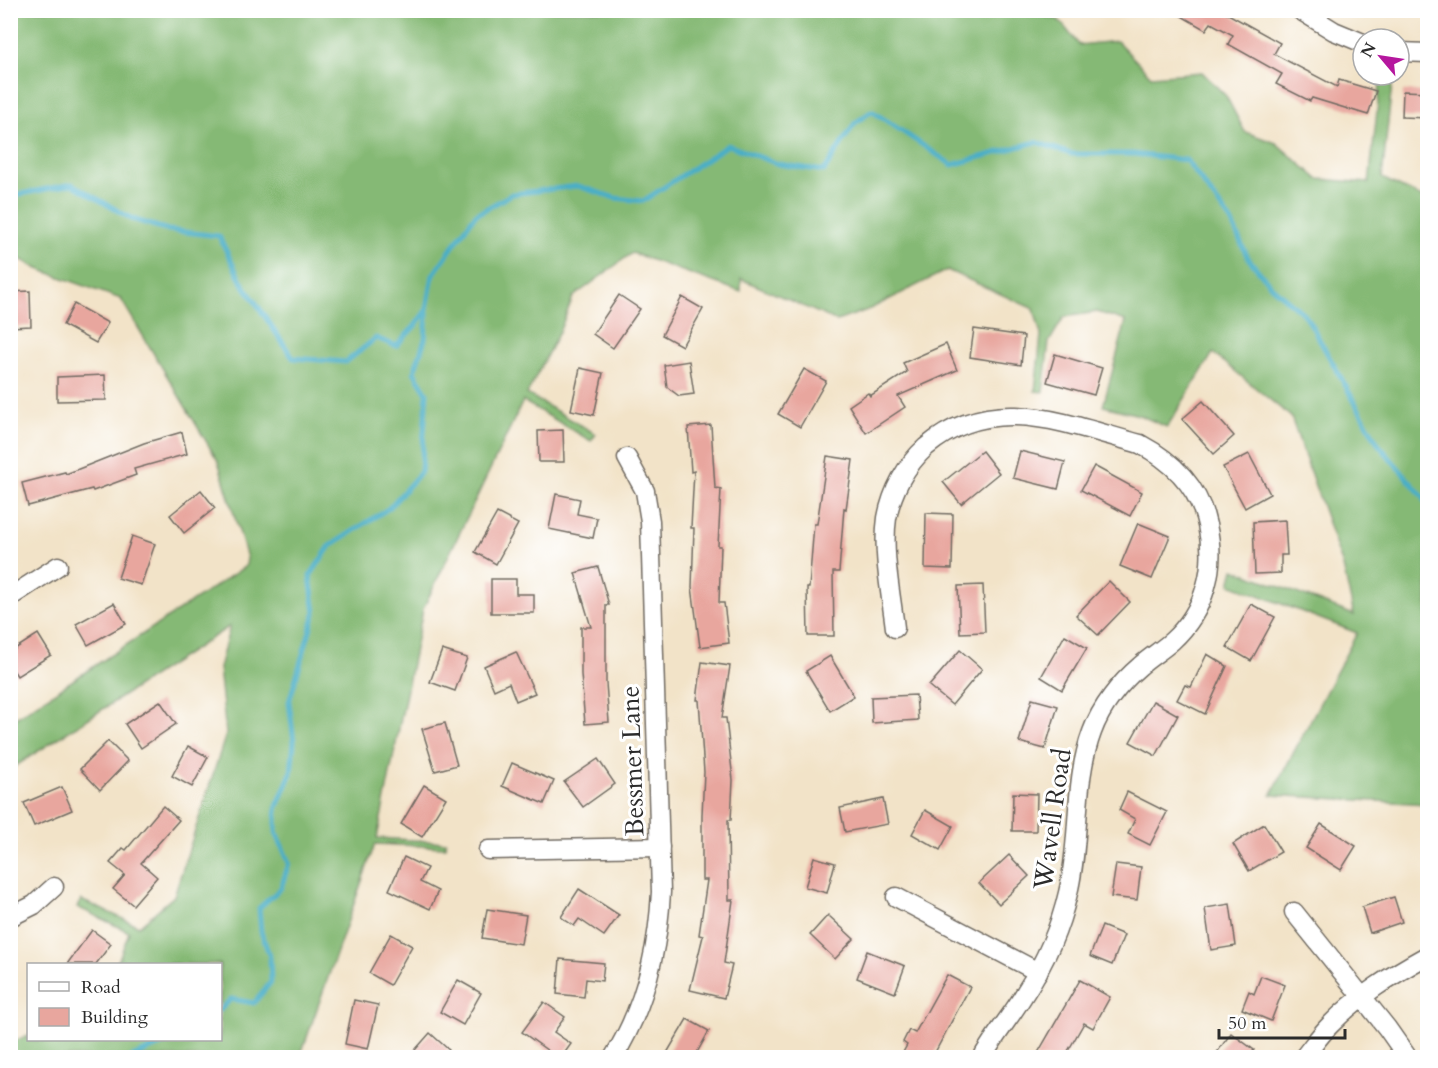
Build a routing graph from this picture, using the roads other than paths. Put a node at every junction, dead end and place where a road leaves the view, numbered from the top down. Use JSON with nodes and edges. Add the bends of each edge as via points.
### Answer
{"nodes":[{"id":1,"x":1300,"y":10,"type":"edge"},
{"id":2,"x":1351,"y":38,"type":"edge"},
{"id":3,"x":1411,"y":52,"type":"edge"},
{"id":4,"x":1428,"y":53,"type":"edge"},
{"id":5,"x":627,"y":458,"type":"dead end"},
{"id":6,"x":58,"y":566,"type":"dead end"},
{"id":7,"x":10,"y":597,"type":"edge"},
{"id":8,"x":895,"y":628,"type":"dead end"},
{"id":9,"x":660,"y":847,"type":"junction"},
{"id":10,"x":488,"y":850,"type":"dead end"},
{"id":11,"x":54,"y":887,"type":"dead end"},
{"id":12,"x":896,"y":897,"type":"dead end"},
{"id":13,"x":1294,"y":912,"type":"dead end"},
{"id":14,"x":10,"y":917,"type":"edge"},
{"id":15,"x":1428,"y":956,"type":"edge"},
{"id":16,"x":1038,"y":972,"type":"junction"},
{"id":17,"x":1362,"y":997,"type":"junction"},
{"id":18,"x":612,"y":1058,"type":"edge"},
{"id":19,"x":982,"y":1058,"type":"edge"},
{"id":20,"x":1303,"y":1058,"type":"edge"},
{"id":21,"x":1408,"y":1058,"type":"edge"}],
"edges":[{"from":1,"to":2,"type":"street"},
{"from":3,"to":4,"type":"street"},
{"from":5,"to":9,"type":"street","name":"Bessmer Lane","via":[[645,491],[650,521]]},
{"from":6,"to":7,"type":"street"},
{"from":8,"to":16,"type":"street","name":"Wavell Road","via":[[886,541],[892,498],[919,454],[964,423],[993,416],[1029,416],[1140,444],[1183,476],[1205,515],[1211,560],[1205,592],[1196,612],[1172,642],[1140,665],[1113,694],[1094,728],[1081,771],[1076,847],[1068,891],[1054,938]]},
{"from":9,"to":10,"type":"street"},
{"from":9,"to":18,"type":"street","name":"Bessmer Lane","via":[[660,924],[652,966],[638,1010]]},
{"from":11,"to":14,"type":"street","via":[[34,905]]},
{"from":12,"to":16,"type":"street"},
{"from":13,"to":17,"type":"street"},
{"from":15,"to":17,"type":"street"},
{"from":16,"to":19,"type":"street","name":"Wavell Road"},
{"from":17,"to":20,"type":"street","via":[[1330,1025]]},
{"from":17,"to":21,"type":"street"}]}
